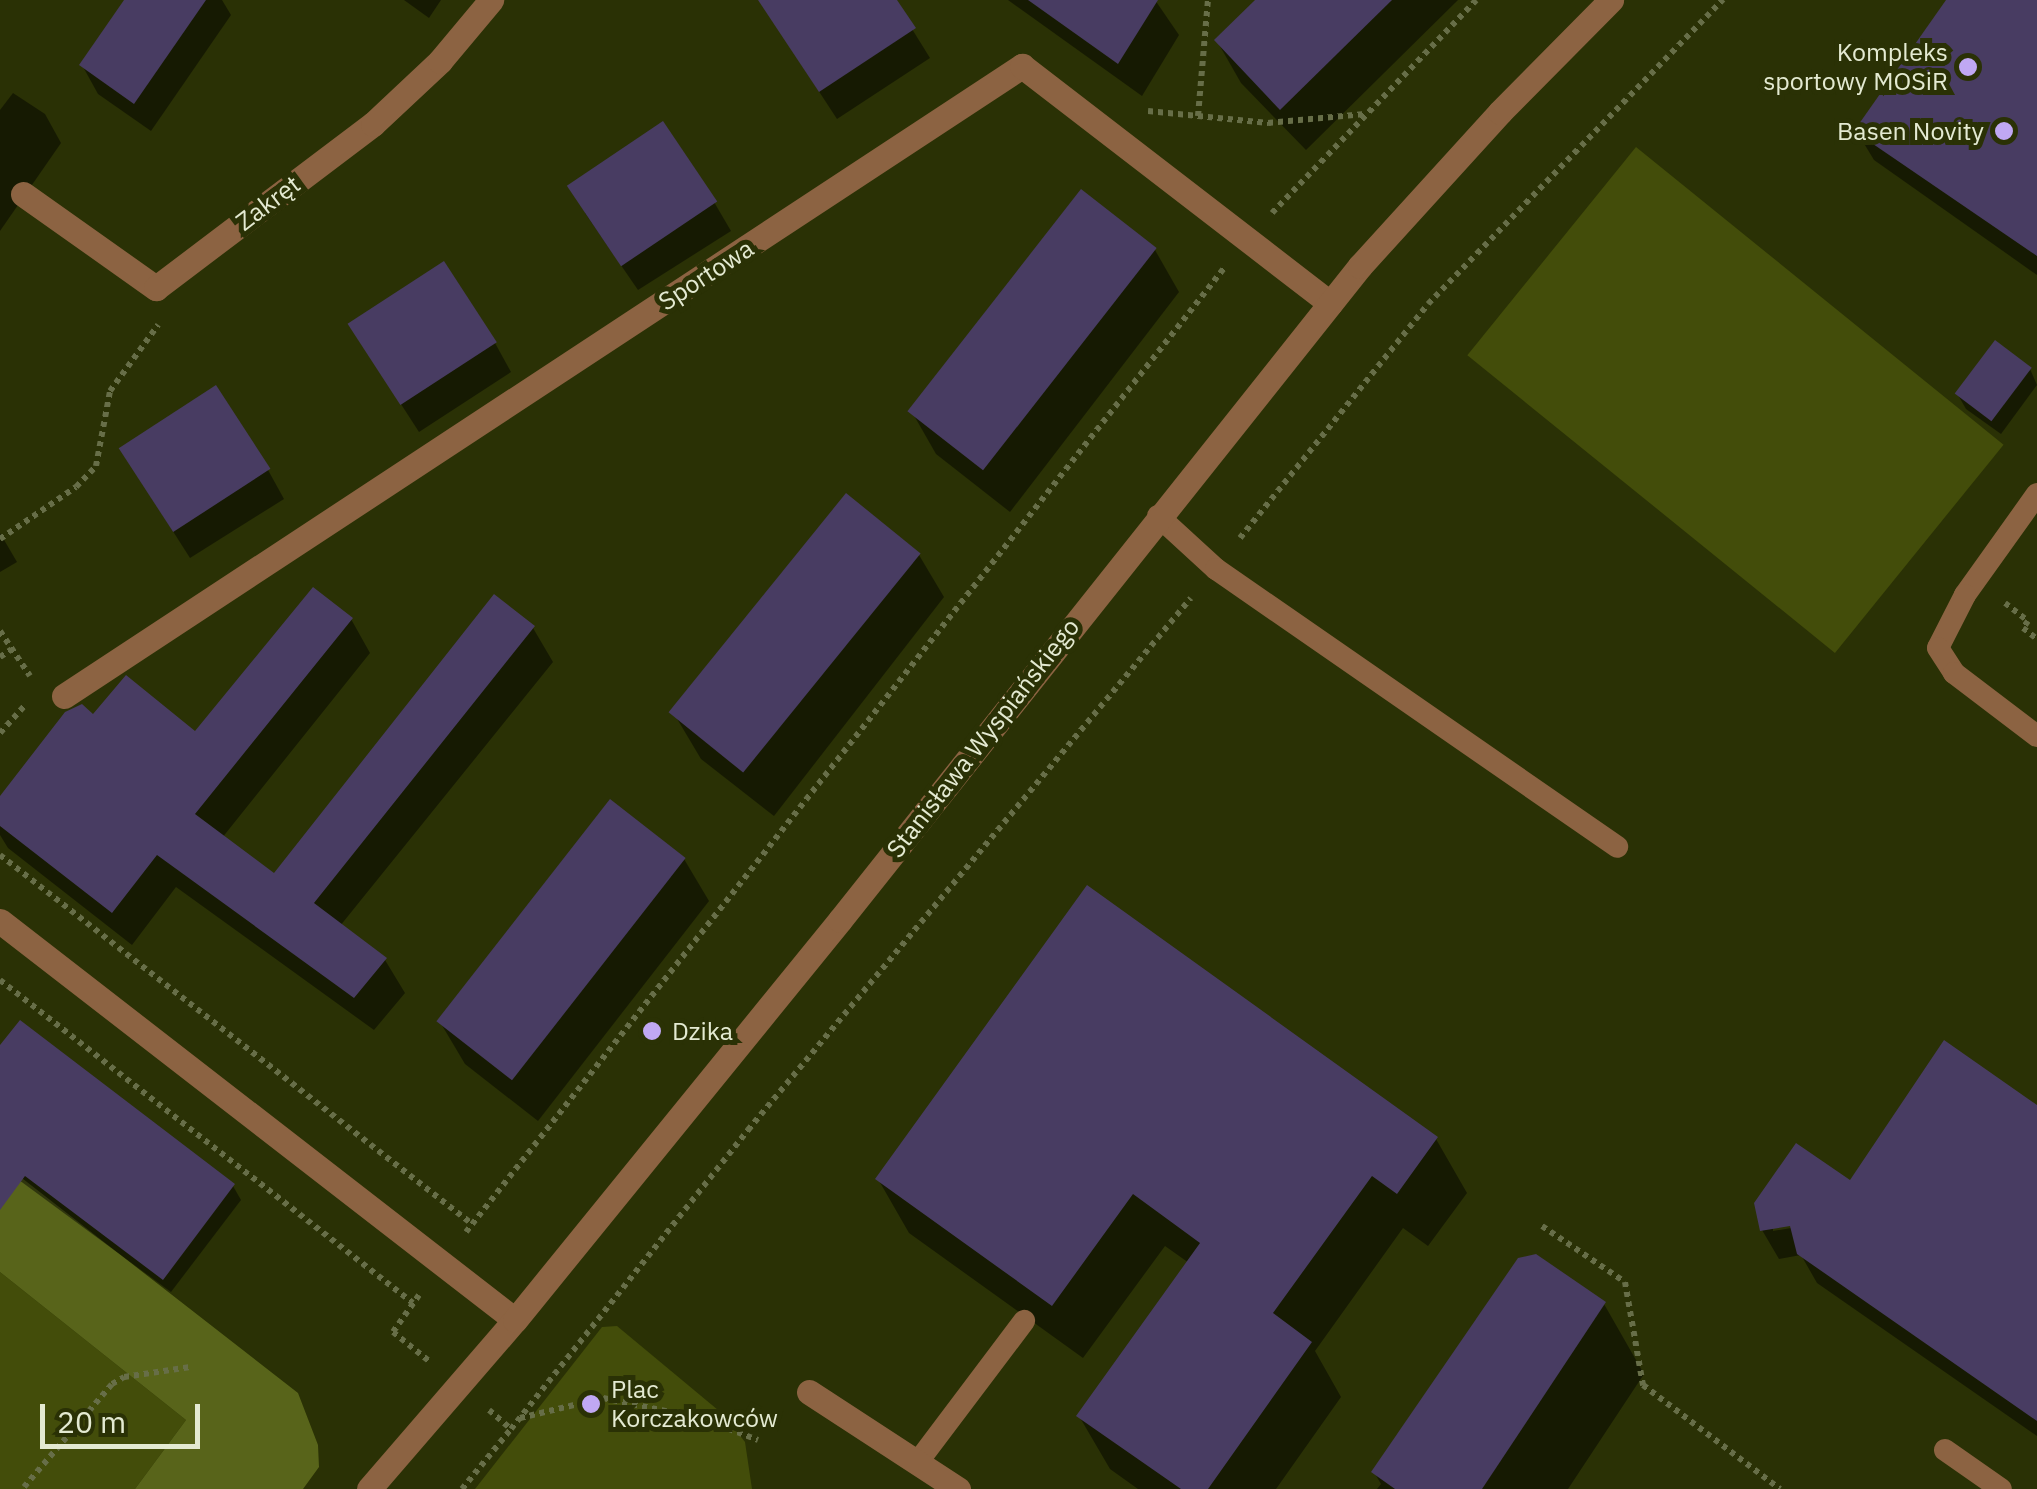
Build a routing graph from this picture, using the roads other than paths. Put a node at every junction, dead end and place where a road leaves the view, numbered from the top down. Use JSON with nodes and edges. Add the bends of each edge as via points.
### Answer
{"nodes":[{"id":1,"x":490,"y":0,"type":"edge"},
{"id":2,"x":1611,"y":0,"type":"edge"},
{"id":3,"x":23,"y":194,"type":"dead end"},
{"id":4,"x":1330,"y":303,"type":"junction"},
{"id":5,"x":2037,"y":494,"type":"edge"},
{"id":6,"x":1158,"y":516,"type":"junction"},
{"id":7,"x":64,"y":696,"type":"dead end"},
{"id":8,"x":2037,"y":736,"type":"edge"},
{"id":9,"x":1617,"y":847,"type":"dead end"},
{"id":10,"x":0,"y":922,"type":"edge"},
{"id":11,"x":515,"y":1320,"type":"junction"},
{"id":12,"x":1024,"y":1321,"type":"dead end"},
{"id":13,"x":809,"y":1392,"type":"dead end"},
{"id":14,"x":1945,"y":1450,"type":"dead end"},
{"id":15,"x":918,"y":1463,"type":"junction"},
{"id":16,"x":369,"y":1489,"type":"edge"},
{"id":17,"x":958,"y":1489,"type":"edge"},
{"id":18,"x":2000,"y":1489,"type":"edge"}],
"edges":[{"from":1,"to":3,"type":"street","name":"Zakręt","via":[[440,61],[373,124],[156,288]]},
{"from":2,"to":4,"type":"street","name":"Stanisława Wyspiańskiego","via":[[1500,112]]},
{"from":4,"to":6,"type":"street","name":"Stanisława Wyspiańskiego"},
{"from":4,"to":7,"type":"street","name":"Sportowa","via":[[1022,66]]},
{"from":5,"to":8,"type":"lane","via":[[1965,596],[1938,648],[1954,673]]},
{"from":6,"to":9,"type":"lane","via":[[1216,568]]},
{"from":6,"to":11,"type":"street","name":"Stanisława Wyspiańskiego"},
{"from":10,"to":11,"type":"street"},
{"from":11,"to":16,"type":"street","name":"Stanisława Wyspiańskiego"},
{"from":12,"to":15,"type":"lane"},
{"from":13,"to":15,"type":"street"},
{"from":14,"to":18,"type":"lane"},
{"from":15,"to":17,"type":"street"}]}
